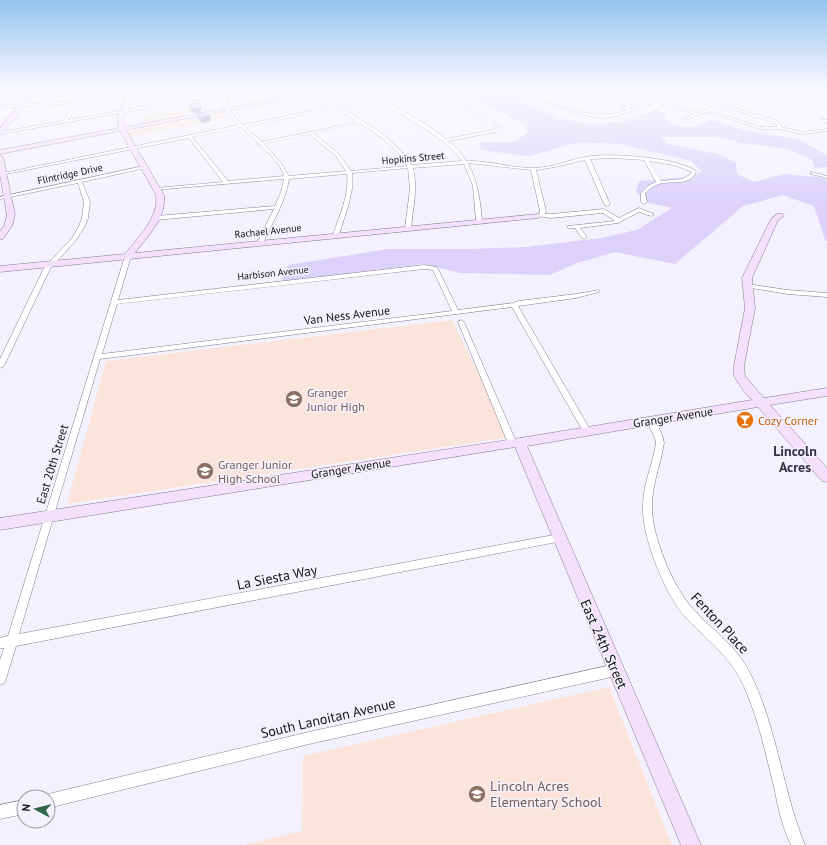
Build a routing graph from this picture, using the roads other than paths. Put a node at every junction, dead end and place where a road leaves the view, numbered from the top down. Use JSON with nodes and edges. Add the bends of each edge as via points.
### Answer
{"nodes":[{"id":1,"x":25,"y":128,"type":"edge"},
{"id":2,"x":125,"y":128,"type":"edge"},
{"id":3,"x":229,"y":128,"type":"edge"},
{"id":4,"x":243,"y":128,"type":"edge"},
{"id":5,"x":331,"y":128,"type":"edge"},
{"id":6,"x":370,"y":128,"type":"edge"},
{"id":7,"x":427,"y":128,"type":"edge"},
{"id":8,"x":498,"y":128,"type":"edge"},
{"id":9,"x":781,"y":128,"type":"edge"},
{"id":10,"x":122,"y":129,"type":"junction"},
{"id":11,"x":827,"y":130,"type":"edge"},
{"id":12,"x":0,"y":133,"type":"edge"},
{"id":13,"x":310,"y":133,"type":"junction"},
{"id":14,"x":190,"y":136,"type":"junction"},
{"id":15,"x":445,"y":140,"type":"junction"},
{"id":16,"x":259,"y":144,"type":"junction"},
{"id":17,"x":132,"y":148,"type":"junction"},
{"id":18,"x":0,"y":152,"type":"edge"},
{"id":19,"x":0,"y":157,"type":"edge"},
{"id":20,"x":587,"y":158,"type":"junction"},
{"id":21,"x":646,"y":160,"type":"junction"},
{"id":22,"x":467,"y":162,"type":"junction"},
{"id":23,"x":410,"y":167,"type":"junction"},
{"id":24,"x":144,"y":168,"type":"junction"},
{"id":25,"x":533,"y":169,"type":"junction"},
{"id":26,"x":349,"y":173,"type":"junction"},
{"id":27,"x":813,"y":173,"type":"dead end"},
{"id":28,"x":3,"y":174,"type":"junction"},
{"id":29,"x":287,"y":177,"type":"junction"},
{"id":30,"x":827,"y":177,"type":"edge"},
{"id":31,"x":80,"y":182,"type":"junction"},
{"id":32,"x":226,"y":182,"type":"junction"},
{"id":33,"x":658,"y":182,"type":"junction"},
{"id":34,"x":156,"y":189,"type":"junction"},
{"id":35,"x":4,"y":198,"type":"edge"},
{"id":36,"x":644,"y":202,"type":"dead end"},
{"id":37,"x":608,"y":204,"type":"dead end"},
{"id":38,"x":276,"y":207,"type":"junction"},
{"id":39,"x":651,"y":214,"type":"dead end"},
{"id":40,"x":540,"y":215,"type":"junction"},
{"id":41,"x":780,"y":216,"type":"dead end"},
{"id":42,"x":156,"y":218,"type":"junction"},
{"id":43,"x":479,"y":221,"type":"junction"},
{"id":44,"x":619,"y":221,"type":"junction"},
{"id":45,"x":576,"y":226,"type":"junction"},
{"id":46,"x":570,"y":227,"type":"dead end"},
{"id":47,"x":408,"y":228,"type":"junction"},
{"id":48,"x":336,"y":235,"type":"junction"},
{"id":49,"x":0,"y":237,"type":"edge"},
{"id":50,"x":584,"y":237,"type":"dead end"},
{"id":51,"x":260,"y":243,"type":"junction"},
{"id":52,"x":128,"y":256,"type":"junction"},
{"id":53,"x":51,"y":264,"type":"junction"},
{"id":54,"x":0,"y":269,"type":"edge"},
{"id":55,"x":747,"y":286,"type":"junction"},
{"id":56,"x":597,"y":291,"type":"dead end"},
{"id":57,"x":827,"y":295,"type":"edge"},
{"id":58,"x":114,"y":302,"type":"junction"},
{"id":59,"x":514,"y":305,"type":"junction"},
{"id":60,"x":456,"y":312,"type":"junction"},
{"id":61,"x":461,"y":322,"type":"dead end"},
{"id":62,"x":98,"y":357,"type":"junction"},
{"id":63,"x":0,"y":366,"type":"edge"},
{"id":64,"x":827,"y":392,"type":"edge"},
{"id":65,"x":761,"y":402,"type":"junction"},
{"id":66,"x":650,"y":420,"type":"junction"},
{"id":67,"x":587,"y":431,"type":"junction"},
{"id":68,"x":516,"y":442,"type":"junction"},
{"id":69,"x":827,"y":477,"type":"edge"},
{"id":70,"x":49,"y":517,"type":"junction"},
{"id":71,"x":0,"y":524,"type":"edge"},
{"id":72,"x":559,"y":538,"type":"junction"},
{"id":73,"x":12,"y":641,"type":"junction"},
{"id":74,"x":0,"y":643,"type":"edge"},
{"id":75,"x":616,"y":670,"type":"junction"},
{"id":76,"x":0,"y":679,"type":"edge"},
{"id":77,"x":56,"y":799,"type":"edge"},
{"id":78,"x":16,"y":809,"type":"edge"},
{"id":79,"x":0,"y":812,"type":"edge"},
{"id":80,"x":691,"y":845,"type":"edge"},
{"id":81,"x":798,"y":845,"type":"edge"}],
"edges":[{"from":1,"to":12,"type":"street"},
{"from":2,"to":10,"type":"street"},
{"from":3,"to":14,"type":"street"},
{"from":4,"to":16,"type":"street"},
{"from":5,"to":13,"type":"street"},
{"from":6,"to":23,"type":"street","via":[[392,144]]},
{"from":7,"to":15,"type":"street"},
{"from":8,"to":15,"type":"street"},
{"from":9,"to":11,"type":"street","via":[[802,133]]},
{"from":10,"to":17,"type":"street"},
{"from":10,"to":18,"type":"street"},
{"from":13,"to":16,"type":"street"},
{"from":13,"to":26,"type":"street","via":[[338,155]]},
{"from":14,"to":17,"type":"street"},
{"from":14,"to":32,"type":"street"},
{"from":15,"to":22,"type":"street"},
{"from":16,"to":29,"type":"street","via":[[282,165]]},
{"from":17,"to":24,"type":"street"},
{"from":17,"to":28,"type":"street"},
{"from":19,"to":28,"type":"street"},
{"from":20,"to":21,"type":"street","name":"Hopkins Street","via":[[611,156]]},
{"from":20,"to":25,"type":"street","name":"Hopkins Street"},
{"from":20,"to":37,"type":"street"},
{"from":21,"to":33,"type":"street"},
{"from":21,"to":33,"type":"street","name":"Hopkins Street","via":[[694,171],[692,177],[687,179]]},
{"from":22,"to":23,"type":"street","name":"Hopkins Street"},
{"from":22,"to":25,"type":"street","name":"Hopkins Street"},
{"from":22,"to":43,"type":"street","via":[[475,182]]},
{"from":23,"to":26,"type":"street","name":"Hopkins Street"},
{"from":23,"to":47,"type":"street","via":[[412,188]]},
{"from":24,"to":31,"type":"street","name":"Flintridge Drive"},
{"from":24,"to":34,"type":"street"},
{"from":25,"to":40,"type":"street","via":[[543,211]]},
{"from":26,"to":29,"type":"street","name":"Hopkins Street"},
{"from":26,"to":48,"type":"street","via":[[349,188]]},
{"from":27,"to":30,"type":"street"},
{"from":28,"to":35,"type":"street"},
{"from":29,"to":32,"type":"street","name":"Hopkins Street"},
{"from":29,"to":38,"type":"street"},
{"from":31,"to":35,"type":"street","name":"Flintridge Drive"},
{"from":31,"to":53,"type":"street","via":[[87,202],[85,218],[74,239]]},
{"from":32,"to":34,"type":"street","name":"Hopkins Street"},
{"from":33,"to":36,"type":"street","via":[[650,185],[643,193]]},
{"from":34,"to":42,"type":"street","via":[[162,198],[162,204]]},
{"from":35,"to":49,"type":"street","via":[[11,219]]},
{"from":38,"to":42,"type":"street"},
{"from":38,"to":51,"type":"street"},
{"from":39,"to":44,"type":"street","via":[[639,210]]},
{"from":40,"to":43,"type":"street","name":"Rachael Avenue"},
{"from":40,"to":44,"type":"street","via":[[604,211]]},
{"from":41,"to":55,"type":"street","via":[[775,219],[749,273]]},
{"from":42,"to":52,"type":"street"},
{"from":43,"to":47,"type":"street","name":"Rachael Avenue"},
{"from":44,"to":45,"type":"street"},
{"from":45,"to":46,"type":"street"},
{"from":45,"to":50,"type":"street"},
{"from":47,"to":48,"type":"street","name":"Rachael Avenue"},
{"from":48,"to":51,"type":"street","name":"Rachael Avenue"},
{"from":51,"to":52,"type":"street","name":"Rachael Avenue"},
{"from":52,"to":53,"type":"street","name":"Rachael Avenue"},
{"from":52,"to":58,"type":"street","name":"East 20th Street"},
{"from":53,"to":54,"type":"street","name":"Rachael Avenue"},
{"from":53,"to":63,"type":"street"},
{"from":55,"to":57,"type":"street"},
{"from":55,"to":65,"type":"street","via":[[750,308],[739,366],[740,376]]},
{"from":56,"to":59,"type":"street","name":"Van Ness Avenue"},
{"from":58,"to":60,"type":"street","name":"Harbison Avenue","via":[[416,268],[435,268]]},
{"from":58,"to":62,"type":"street","name":"East 20th Street"},
{"from":59,"to":60,"type":"street","name":"Van Ness Avenue"},
{"from":59,"to":67,"type":"street"},
{"from":60,"to":62,"type":"street","name":"Van Ness Avenue"},
{"from":61,"to":68,"type":"street","name":"East 24th Street"},
{"from":62,"to":70,"type":"street","name":"East 20th Street"},
{"from":64,"to":65,"type":"street","name":"Granger Avenue"},
{"from":65,"to":66,"type":"street","name":"Granger Avenue"},
{"from":65,"to":69,"type":"street"},
{"from":66,"to":67,"type":"street","name":"Granger Avenue"},
{"from":66,"to":81,"type":"street","name":"Fenton Place","via":[[660,443],[648,498],[648,512],[661,562],[681,604],[736,660],[746,676],[764,724],[791,831]]},
{"from":67,"to":68,"type":"street","name":"Granger Avenue"},
{"from":68,"to":70,"type":"street","name":"Granger Avenue"},
{"from":68,"to":72,"type":"street","name":"East 24th Street"},
{"from":70,"to":71,"type":"street","name":"Granger Avenue"},
{"from":70,"to":73,"type":"street","name":"East 20th Street"},
{"from":72,"to":73,"type":"street","name":"La Siesta Way"},
{"from":72,"to":75,"type":"street","name":"East 24th Street"},
{"from":73,"to":74,"type":"street","name":"La Siesta Way"},
{"from":73,"to":76,"type":"street","name":"East 20th Street"},
{"from":75,"to":77,"type":"street","name":"South Lanoitan Avenue","via":[[309,738]]},
{"from":75,"to":80,"type":"street","name":"East 24th Street"},
{"from":78,"to":79,"type":"street"}]}
